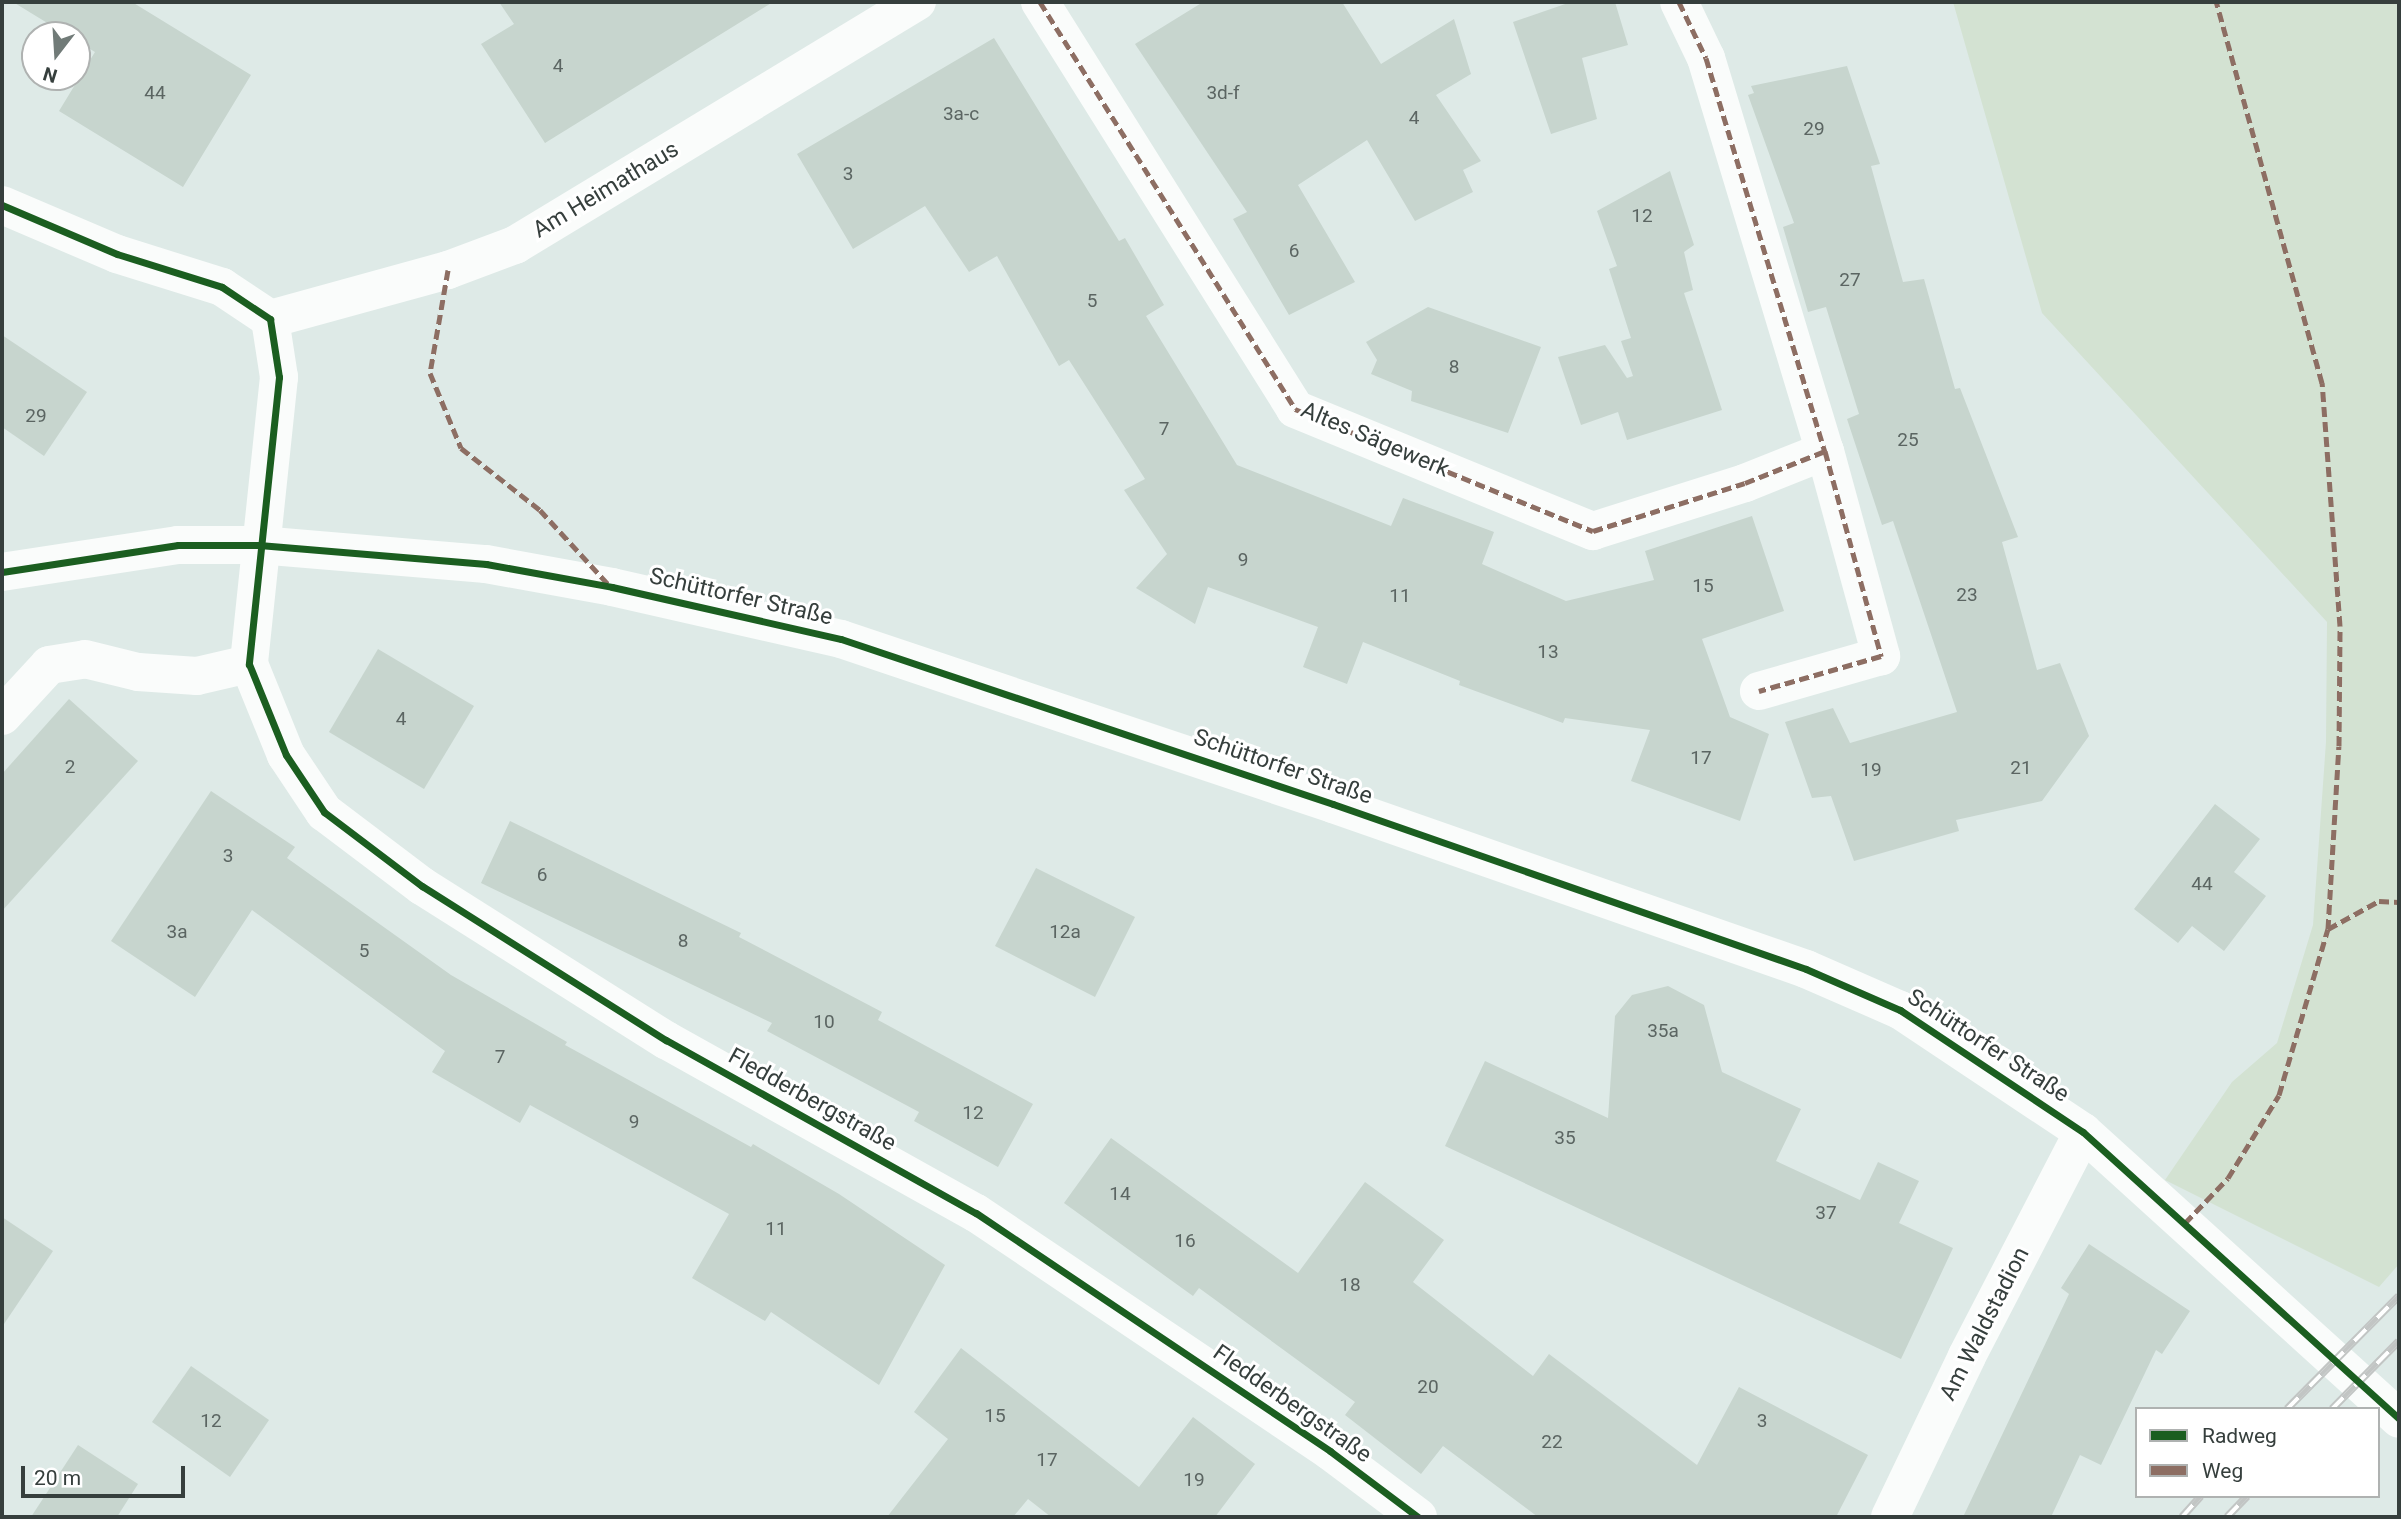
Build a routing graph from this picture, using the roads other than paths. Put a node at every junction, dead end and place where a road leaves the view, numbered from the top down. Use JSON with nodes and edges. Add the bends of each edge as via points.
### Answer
{"nodes":[{"id":1,"x":917,"y":2,"type":"edge"},
{"id":2,"x":1040,"y":2,"type":"edge"},
{"id":3,"x":1679,"y":2,"type":"edge"},
{"id":4,"x":2,"y":205,"type":"edge"},
{"id":5,"x":270,"y":319,"type":"junction"},
{"id":6,"x":1825,"y":451,"type":"junction"},
{"id":7,"x":259,"y":545,"type":"junction"},
{"id":8,"x":2,"y":572,"type":"edge"},
{"id":9,"x":249,"y":664,"type":"junction"},
{"id":10,"x":1759,"y":691,"type":"dead end"},
{"id":11,"x":2,"y":716,"type":"edge"},
{"id":12,"x":2083,"y":1132,"type":"junction"},
{"id":13,"x":2399,"y":1419,"type":"edge"},
{"id":14,"x":1418,"y":1517,"type":"edge"},
{"id":15,"x":1890,"y":1517,"type":"edge"}],
"edges":[{"from":1,"to":5,"type":"street","name":"Am Heimathaus","via":[[515,245],[448,270]]},
{"from":2,"to":6,"type":"street","name":"Altes Sägewerk","via":[[1295,409],[1593,531],[1745,483]]},
{"from":3,"to":6,"type":"street","via":[[1706,58]]},
{"from":4,"to":5,"type":"street","via":[[117,254],[222,287]]},
{"from":5,"to":7,"type":"street","via":[[279,377]]},
{"from":6,"to":10,"type":"street","via":[[1881,656]]},
{"from":7,"to":8,"type":"street","name":"Schüttorfer Straße","via":[[177,545]]},
{"from":7,"to":9,"type":"street"},
{"from":7,"to":12,"type":"street","name":"Schüttorfer Straße","via":[[486,564],[612,587],[841,639],[1806,969],[1900,1010]]},
{"from":9,"to":11,"type":"street","via":[[197,676],[138,672],[85,659],[49,666]]},
{"from":9,"to":14,"type":"street","name":"Fledderbergstraße","via":[[286,755],[324,812],[422,886],[666,1040],[976,1213],[1330,1451]]},
{"from":12,"to":13,"type":"street","name":"Schüttorfer Straße"},
{"from":12,"to":15,"type":"street","name":"Am Waldstadion"}]}
